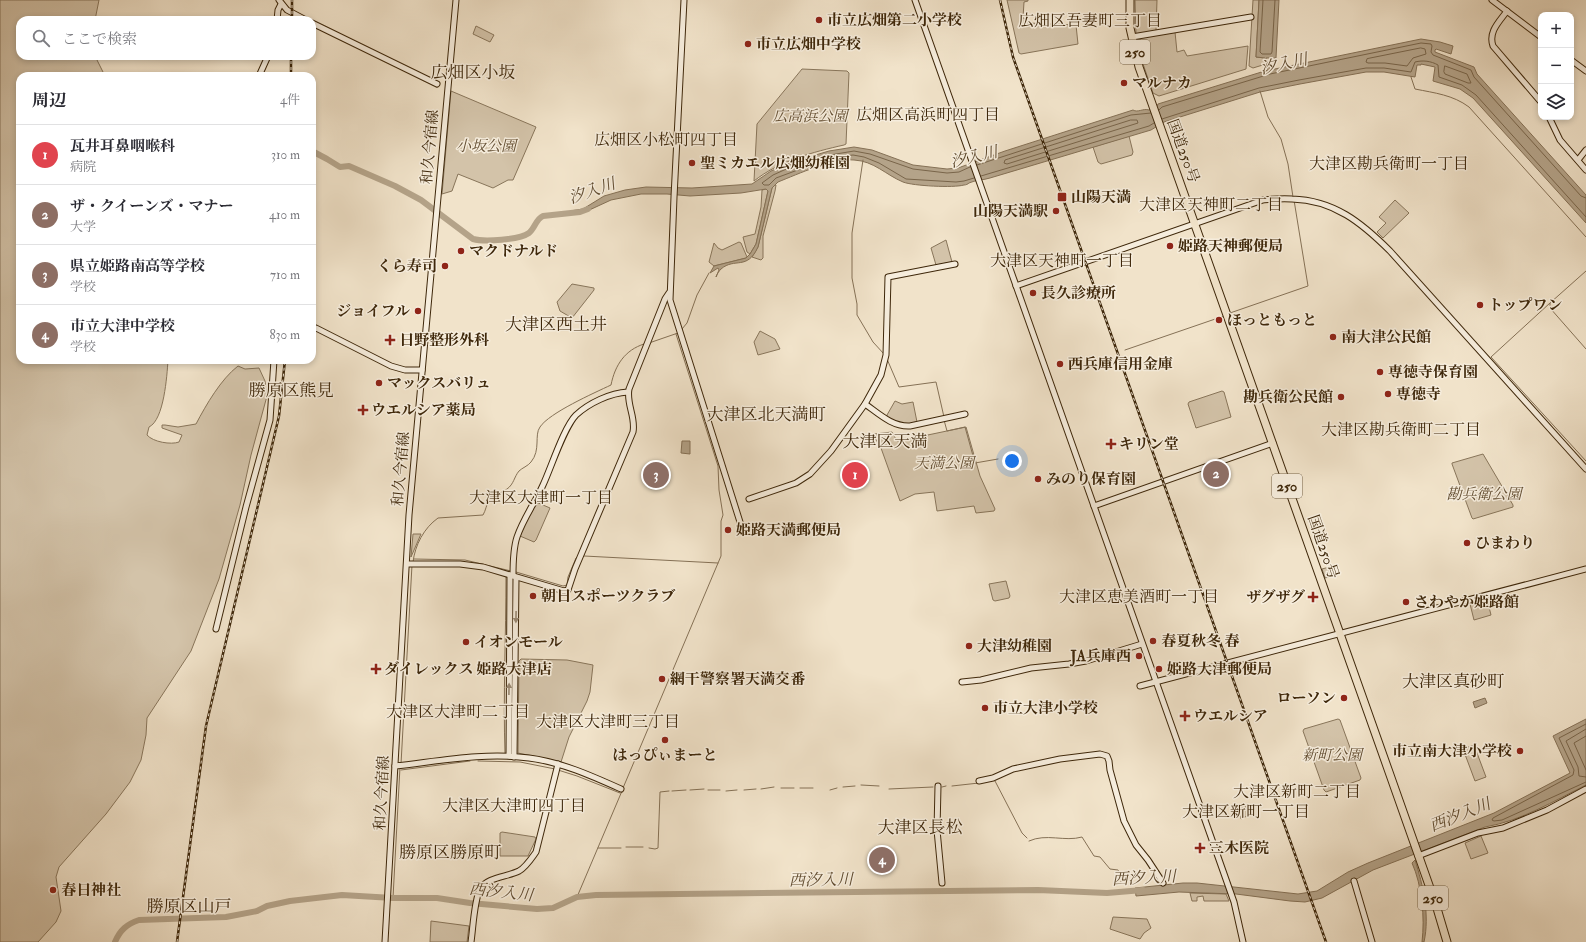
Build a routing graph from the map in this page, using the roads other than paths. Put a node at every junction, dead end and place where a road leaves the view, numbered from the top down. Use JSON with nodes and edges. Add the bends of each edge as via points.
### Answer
{"nodes":[{"id":1,"x":456,"y":0,"type":"edge"},
{"id":2,"x":684,"y":0,"type":"edge"},
{"id":3,"x":915,"y":0,"type":"edge"},
{"id":4,"x":1130,"y":0,"type":"edge"},
{"id":5,"x":1492,"y":0,"type":"edge"},
{"id":6,"x":280,"y":2,"type":"edge"},
{"id":7,"x":1507,"y":11,"type":"junction"},
{"id":8,"x":277,"y":16,"type":"edge"},
{"id":9,"x":298,"y":16,"type":"edge"},
{"id":10,"x":1251,"y":17,"type":"dead end"},
{"id":11,"x":316,"y":25,"type":"edge"},
{"id":12,"x":1538,"y":35,"type":"edge"},
{"id":13,"x":1132,"y":37,"type":"junction"},
{"id":14,"x":266,"y":60,"type":"edge"},
{"id":15,"x":1574,"y":62,"type":"edge"},
{"id":16,"x":1586,"y":71,"type":"edge"},
{"id":17,"x":261,"y":72,"type":"edge"},
{"id":18,"x":437,"y":84,"type":"dead end"},
{"id":19,"x":1538,"y":98,"type":"edge"},
{"id":20,"x":1550,"y":120,"type":"edge"},
{"id":21,"x":1586,"y":150,"type":"edge"},
{"id":22,"x":1578,"y":160,"type":"junction"},
{"id":23,"x":1586,"y":170,"type":"edge"},
{"id":24,"x":1194,"y":223,"type":"junction"},
{"id":25,"x":955,"y":264,"type":"dead end"},
{"id":26,"x":1016,"y":286,"type":"junction"},
{"id":27,"x":670,"y":291,"type":"junction"},
{"id":28,"x":316,"y":328,"type":"dead end"},
{"id":29,"x":274,"y":364,"type":"edge"},
{"id":30,"x":422,"y":370,"type":"junction"},
{"id":31,"x":628,"y":392,"type":"junction"},
{"id":32,"x":865,"y":404,"type":"junction"},
{"id":33,"x":965,"y":414,"type":"dead end"},
{"id":34,"x":1273,"y":443,"type":"junction"},
{"id":35,"x":1586,"y":469,"type":"edge"},
{"id":36,"x":749,"y":499,"type":"dead end"},
{"id":37,"x":1094,"y":506,"type":"junction"},
{"id":38,"x":740,"y":522,"type":"dead end"},
{"id":39,"x":407,"y":564,"type":"junction"},
{"id":40,"x":1586,"y":569,"type":"edge"},
{"id":41,"x":513,"y":576,"type":"junction"},
{"id":42,"x":216,"y":629,"type":"dead end"},
{"id":43,"x":1339,"y":634,"type":"junction"},
{"id":44,"x":1142,"y":644,"type":"junction"},
{"id":45,"x":962,"y":682,"type":"dead end"},
{"id":46,"x":1156,"y":682,"type":"junction"},
{"id":47,"x":1140,"y":686,"type":"dead end"},
{"id":48,"x":511,"y":756,"type":"junction"},
{"id":49,"x":558,"y":764,"type":"junction"},
{"id":50,"x":395,"y":766,"type":"junction"},
{"id":51,"x":979,"y":781,"type":"dead end"},
{"id":52,"x":938,"y":786,"type":"dead end"},
{"id":53,"x":621,"y":789,"type":"dead end"},
{"id":54,"x":1586,"y":790,"type":"edge"},
{"id":55,"x":1418,"y":856,"type":"junction"},
{"id":56,"x":1354,"y":881,"type":"dead end"},
{"id":57,"x":942,"y":883,"type":"dead end"},
{"id":58,"x":1163,"y":883,"type":"dead end"},
{"id":59,"x":385,"y":942,"type":"edge"},
{"id":60,"x":472,"y":942,"type":"edge"},
{"id":61,"x":1243,"y":942,"type":"edge"},
{"id":62,"x":1372,"y":942,"type":"edge"},
{"id":63,"x":1447,"y":942,"type":"edge"}],
"edges":[{"from":1,"to":30,"type":"street","name":"和久今宿線"},
{"from":2,"to":27,"type":"street"},
{"from":3,"to":26,"type":"street"},
{"from":4,"to":13,"type":"highway","name":"国道250号","number":"250"},
{"from":5,"to":7,"type":"street"},
{"from":6,"to":8,"type":"street"},
{"from":6,"to":9,"type":"street"},
{"from":7,"to":12,"type":"street"},
{"from":7,"to":19,"type":"street","via":[[1493,31],[1491,41]]},
{"from":10,"to":13,"type":"street"},
{"from":11,"to":18,"type":"street"},
{"from":13,"to":24,"type":"highway","name":"国道250号","number":"250","via":[[1139,67]]},
{"from":14,"to":17,"type":"street"},
{"from":15,"to":16,"type":"street"},
{"from":20,"to":22,"type":"street","via":[[1560,140]]},
{"from":21,"to":22,"type":"street"},
{"from":22,"to":23,"type":"street"},
{"from":24,"to":26,"type":"street"},
{"from":24,"to":34,"type":"highway","name":"国道250号","number":"250"},
{"from":24,"to":35,"type":"street","via":[[1264,200],[1306,200],[1329,206],[1353,217],[1390,251]]},
{"from":25,"to":32,"type":"street","via":[[888,277],[886,355],[881,375]]},
{"from":26,"to":37,"type":"street"},
{"from":27,"to":31,"type":"street"},
{"from":27,"to":38,"type":"street","via":[[671,303]]},
{"from":28,"to":30,"type":"street","via":[[391,366],[405,370]]},
{"from":29,"to":42,"type":"street","via":[[270,420]]},
{"from":30,"to":39,"type":"street","name":"和久今宿線"},
{"from":31,"to":41,"type":"street","via":[[620,392],[589,406],[576,415],[568,426],[517,538]]},
{"from":31,"to":41,"type":"street","via":[[634,420],[633,432],[569,588],[564,591]]},
{"from":32,"to":33,"type":"street","via":[[900,426]]},
{"from":32,"to":36,"type":"street","via":[[831,451],[810,474],[796,483]]},
{"from":34,"to":37,"type":"street"},
{"from":34,"to":43,"type":"highway","name":"国道250号","number":"250"},
{"from":37,"to":44,"type":"street"},
{"from":39,"to":41,"type":"street","via":[[476,566]]},
{"from":39,"to":50,"type":"street","name":"和久今宿線"},
{"from":40,"to":43,"type":"street"},
{"from":41,"to":48,"type":"street"},
{"from":43,"to":46,"type":"street"},
{"from":43,"to":55,"type":"highway","name":"国道250号","number":"250"},
{"from":44,"to":45,"type":"street","via":[[1086,661],[1031,668]]},
{"from":44,"to":46,"type":"street"},
{"from":46,"to":47,"type":"street"},
{"from":46,"to":61,"type":"street","via":[[1227,883]]},
{"from":48,"to":49,"type":"street"},
{"from":48,"to":50,"type":"street","via":[[474,756]]},
{"from":49,"to":53,"type":"street"},
{"from":49,"to":60,"type":"street","via":[[536,852],[519,871],[485,884],[479,891]]},
{"from":50,"to":59,"type":"street","name":"和久今宿線"},
{"from":51,"to":58,"type":"street","via":[[994,778],[1013,768],[1048,761],[1100,754],[1107,756],[1124,821],[1136,845]]},
{"from":52,"to":57,"type":"street","via":[[937,830]]},
{"from":54,"to":55,"type":"street","via":[[1503,828],[1478,833]]},
{"from":55,"to":63,"type":"highway","name":"国道250号","number":"250"},
{"from":56,"to":62,"type":"street"}]}
